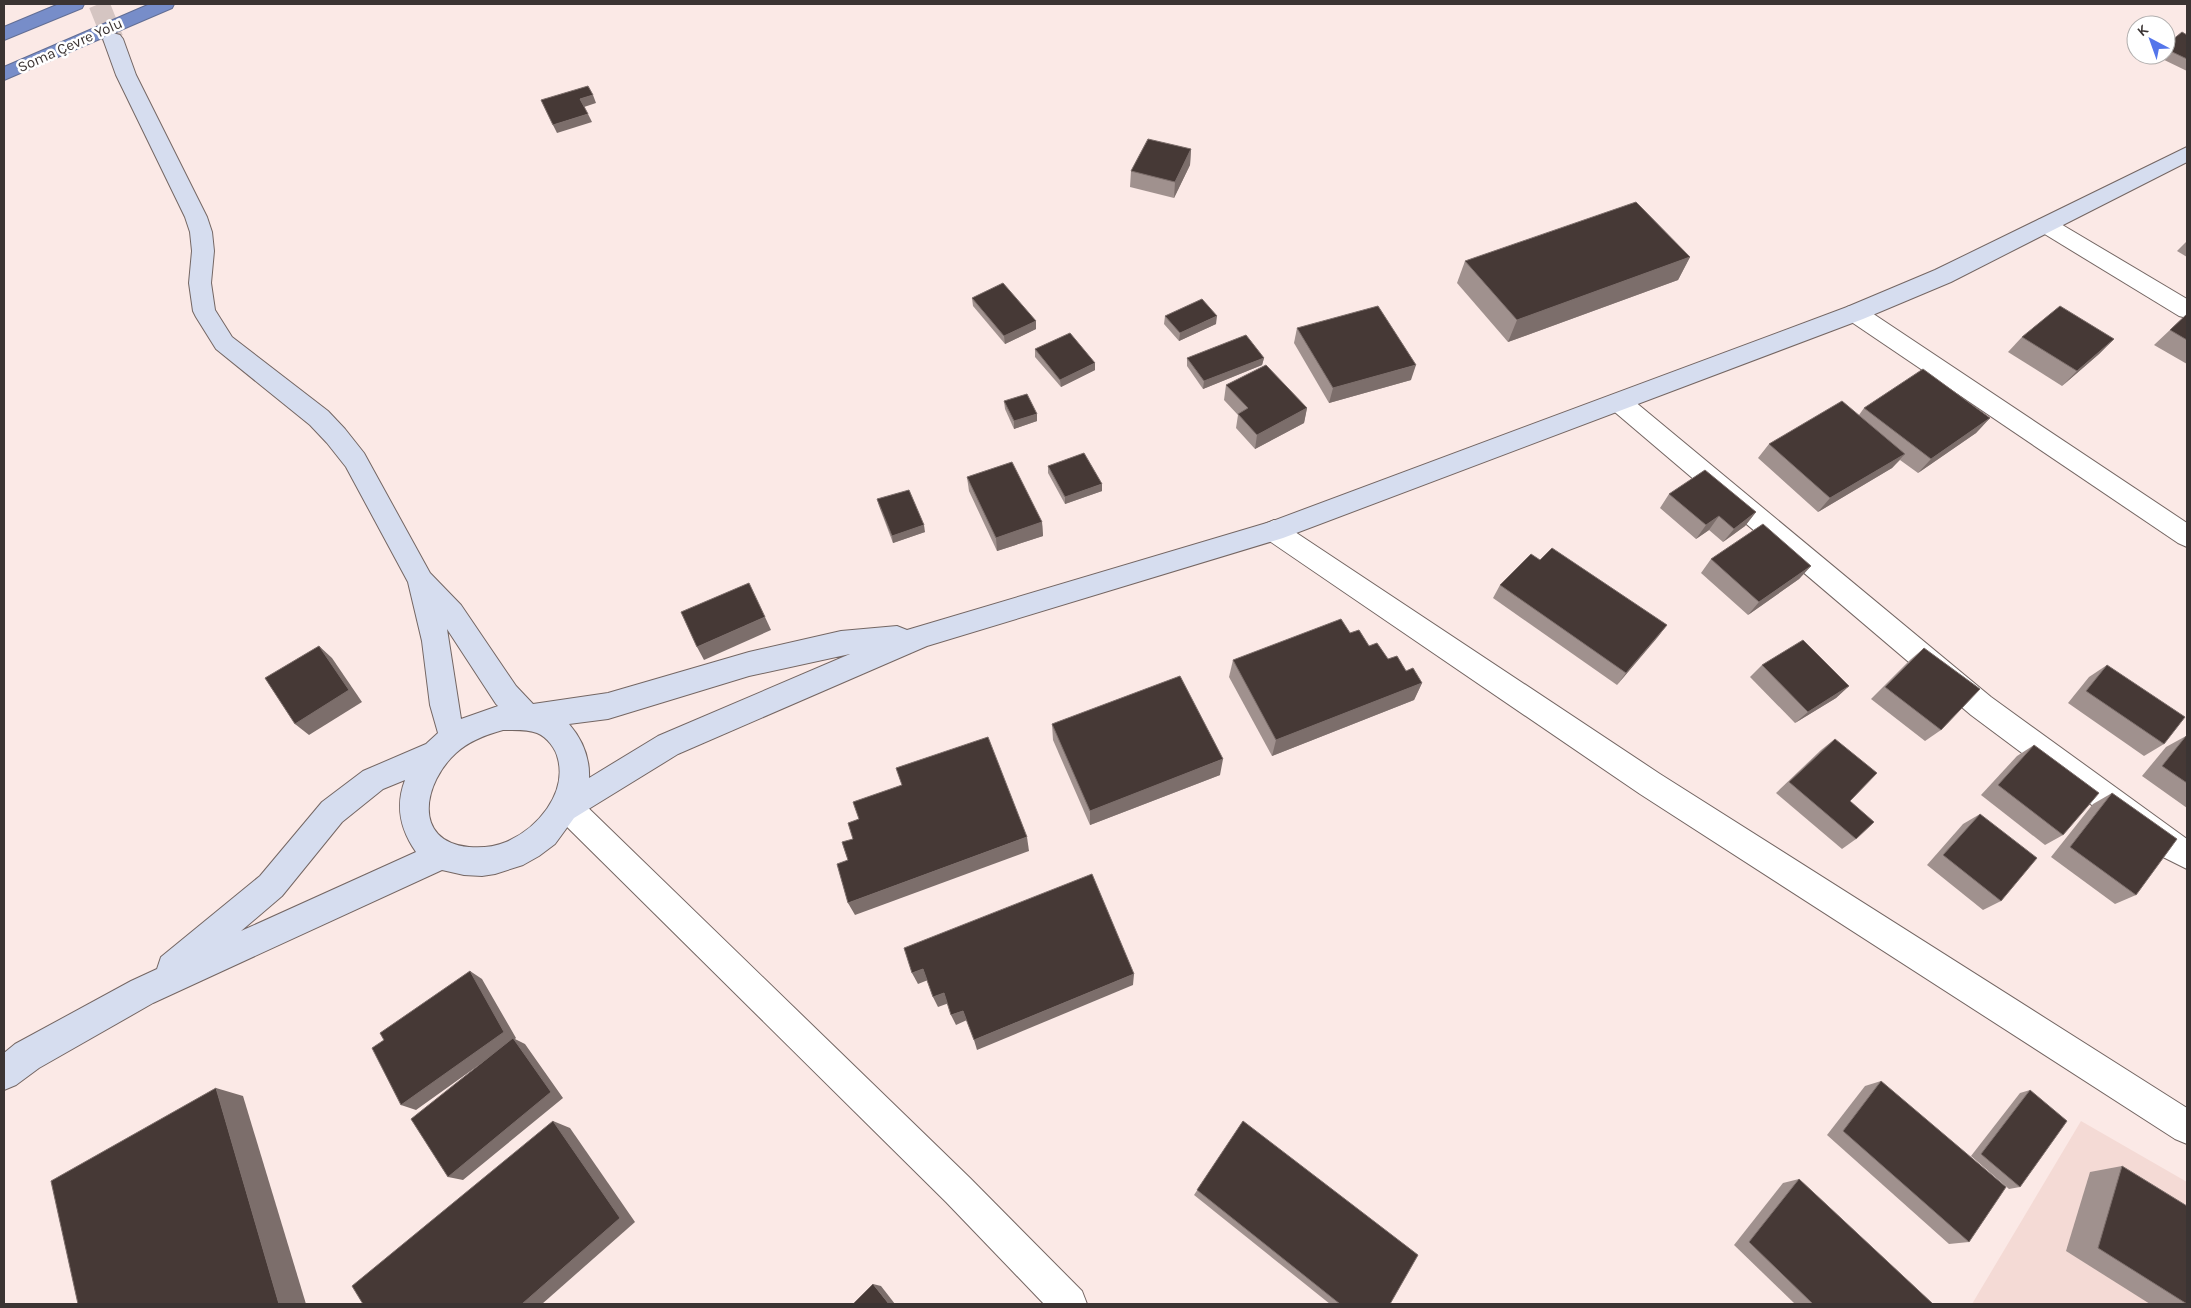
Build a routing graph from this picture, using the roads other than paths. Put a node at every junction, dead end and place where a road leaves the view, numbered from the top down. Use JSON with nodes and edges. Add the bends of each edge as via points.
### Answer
{"nodes":[{"id":1,"x":75,"y":4,"type":"edge"},
{"id":2,"x":165,"y":4,"type":"edge"},
{"id":3,"x":4,"y":34,"type":"edge"},
{"id":4,"x":113,"y":39,"type":"tunnel mouth"},
{"id":5,"x":4,"y":74,"type":"edge"},
{"id":6,"x":2187,"y":154,"type":"edge"},
{"id":7,"x":2046,"y":225,"type":"junction"},
{"id":8,"x":2187,"y":310,"type":"edge"},
{"id":9,"x":1855,"y":313,"type":"junction"},
{"id":10,"x":1619,"y":402,"type":"junction"},
{"id":11,"x":1274,"y":531,"type":"junction"},
{"id":12,"x":2187,"y":536,"type":"edge"},
{"id":13,"x":421,"y":582,"type":"junction"},
{"id":14,"x":921,"y":636,"type":"junction"},
{"id":15,"x":528,"y":718,"type":"junction"},
{"id":16,"x":445,"y":746,"type":"junction"},
{"id":17,"x":567,"y":807,"type":"junction"},
{"id":18,"x":442,"y":855,"type":"junction"},
{"id":19,"x":2187,"y":855,"type":"edge"},
{"id":20,"x":142,"y":992,"type":"junction"},
{"id":21,"x":4,"y":1073,"type":"edge"},
{"id":22,"x":2187,"y":1127,"type":"edge"},
{"id":23,"x":1069,"y":1304,"type":"edge"}],
"edges":[{"from":1,"to":3,"type":"highway"},
{"from":2,"to":5,"type":"highway","name":"Soma Çevre Yolu"},
{"from":4,"to":13,"type":"main road","via":[[126,75],[196,217],[203,251],[200,283],[204,311],[224,343],[319,418],[355,460]]},
{"from":6,"to":7,"type":"main road"},
{"from":7,"to":8,"type":"street"},
{"from":7,"to":9,"type":"main road","via":[[1944,276]]},
{"from":9,"to":10,"type":"main road"},
{"from":9,"to":12,"type":"street"},
{"from":10,"to":11,"type":"main road"},
{"from":10,"to":19,"type":"street","via":[[1981,706]]},
{"from":11,"to":14,"type":"main road"},
{"from":11,"to":22,"type":"street","via":[[1650,784]]},
{"from":13,"to":15,"type":"main road","via":[[451,613],[506,695]]},
{"from":13,"to":16,"type":"main road","via":[[437,649],[448,724]]},
{"from":14,"to":15,"type":"main road","via":[[841,643],[749,664],[608,706]]},
{"from":14,"to":17,"type":"main road","via":[[668,745]]},
{"from":15,"to":16,"type":"main road","via":[[503,717],[478,724]]},
{"from":15,"to":17,"type":"main road","via":[[548,725],[565,738],[574,758],[575,782]]},
{"from":16,"to":18,"type":"main road","via":[[420,776],[413,800],[414,821],[424,841]]},
{"from":16,"to":20,"type":"main road","via":[[373,780],[332,812],[271,886]]},
{"from":17,"to":18,"type":"main road","via":[[549,830],[524,848],[497,860],[467,863]]},
{"from":17,"to":23,"type":"street","via":[[951,1183]]},
{"from":18,"to":20,"type":"main road"},
{"from":20,"to":21,"type":"main road","via":[[27,1056]]}]}
